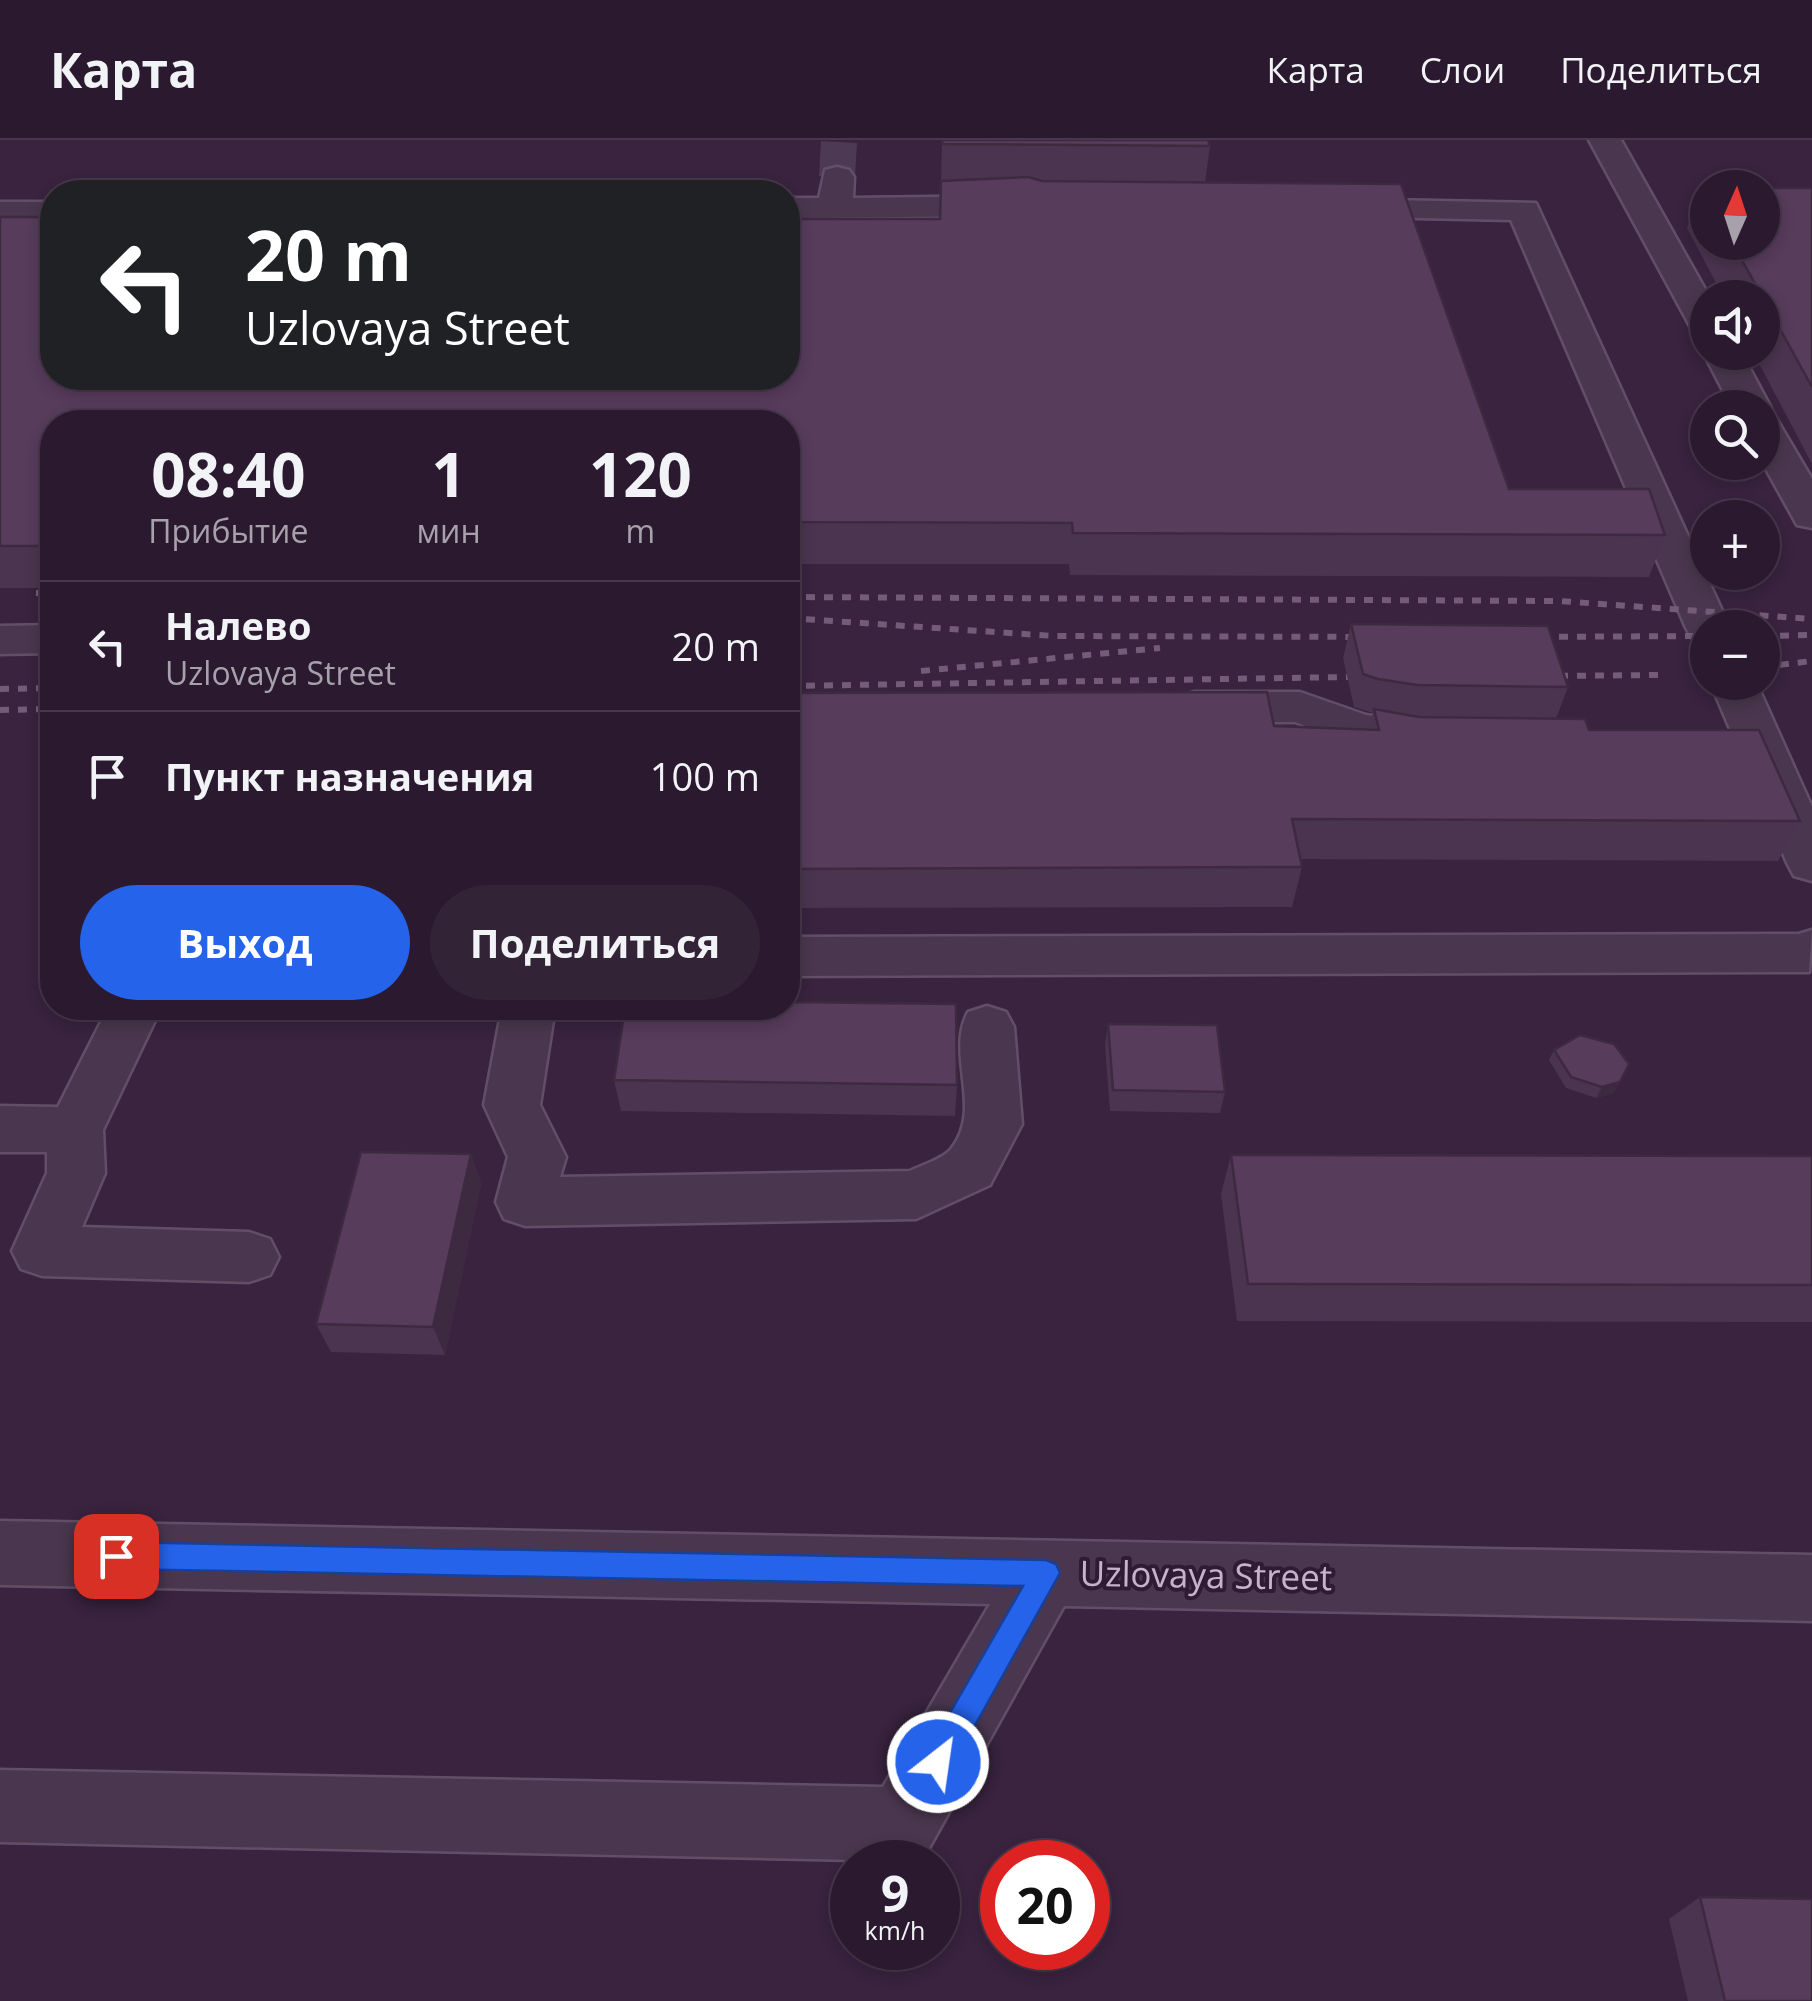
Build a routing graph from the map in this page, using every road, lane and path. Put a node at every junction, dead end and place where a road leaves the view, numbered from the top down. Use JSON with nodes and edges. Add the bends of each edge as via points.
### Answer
{"nodes":[{"id":1,"x":1605,"y":140,"type":"edge"},
{"id":2,"x":800,"y":204,"type":"edge"},
{"id":3,"x":1012,"y":206,"type":"edge"},
{"id":4,"x":1311,"y":208,"type":"edge"},
{"id":5,"x":0,"y":212,"type":"edge"},
{"id":6,"x":40,"y":212,"type":"edge"},
{"id":7,"x":1690,"y":293,"type":"edge"},
{"id":8,"x":1780,"y":458,"type":"edge"},
{"id":9,"x":1812,"y":516,"type":"edge"},
{"id":10,"x":1700,"y":610,"type":"edge"},
{"id":11,"x":40,"y":639,"type":"edge"},
{"id":12,"x":0,"y":640,"type":"edge"},
{"id":13,"x":1736,"y":700,"type":"edge"},
{"id":14,"x":1142,"y":706,"type":"edge"},
{"id":15,"x":1483,"y":739,"type":"edge"},
{"id":16,"x":1812,"y":864,"type":"edge"},
{"id":17,"x":1812,"y":949,"type":"edge"},
{"id":18,"x":800,"y":957,"type":"edge"},
{"id":19,"x":128,"y":1020,"type":"edge"},
{"id":20,"x":526,"y":1020,"type":"edge"},
{"id":21,"x":987,"y":1028,"type":"dead end"},
{"id":22,"x":0,"y":1129,"type":"edge"},
{"id":23,"x":75,"y":1130,"type":"junction"},
{"id":24,"x":249,"y":1257,"type":"dead end"},
{"id":25,"x":0,"y":1553,"type":"edge"},
{"id":26,"x":1046,"y":1573,"type":"junction"},
{"id":27,"x":1812,"y":1588,"type":"edge"},
{"id":28,"x":0,"y":1806,"type":"edge"}],
"edges":[{"from":1,"to":7,"type":"street"},
{"from":2,"to":3,"type":"street","via":[[836,193]]},
{"from":4,"to":10,"type":"street","via":[[1524,210]]},
{"from":5,"to":6,"type":"street"},
{"from":8,"to":9,"type":"street"},
{"from":11,"to":12,"type":"street"},
{"from":13,"to":16,"type":"street","via":[[1744,742]]},
{"from":14,"to":15,"type":"street","via":[[1300,706],[1360,730]]},
{"from":17,"to":18,"type":"street"},
{"from":19,"to":23,"type":"street"},
{"from":20,"to":21,"type":"street","via":[[512,1105],[537,1157],[525,1202],[916,1195],[970,1168],[994,1124]]},
{"from":22,"to":23,"type":"street"},
{"from":23,"to":24,"type":"street","via":[[76,1172],[42,1251]]},
{"from":25,"to":26,"type":"street","name":"Uzlovaya Street"},
{"from":26,"to":27,"type":"street","name":"Uzlovaya Street"},
{"from":26,"to":28,"type":"street","via":[[902,1824]]}]}
